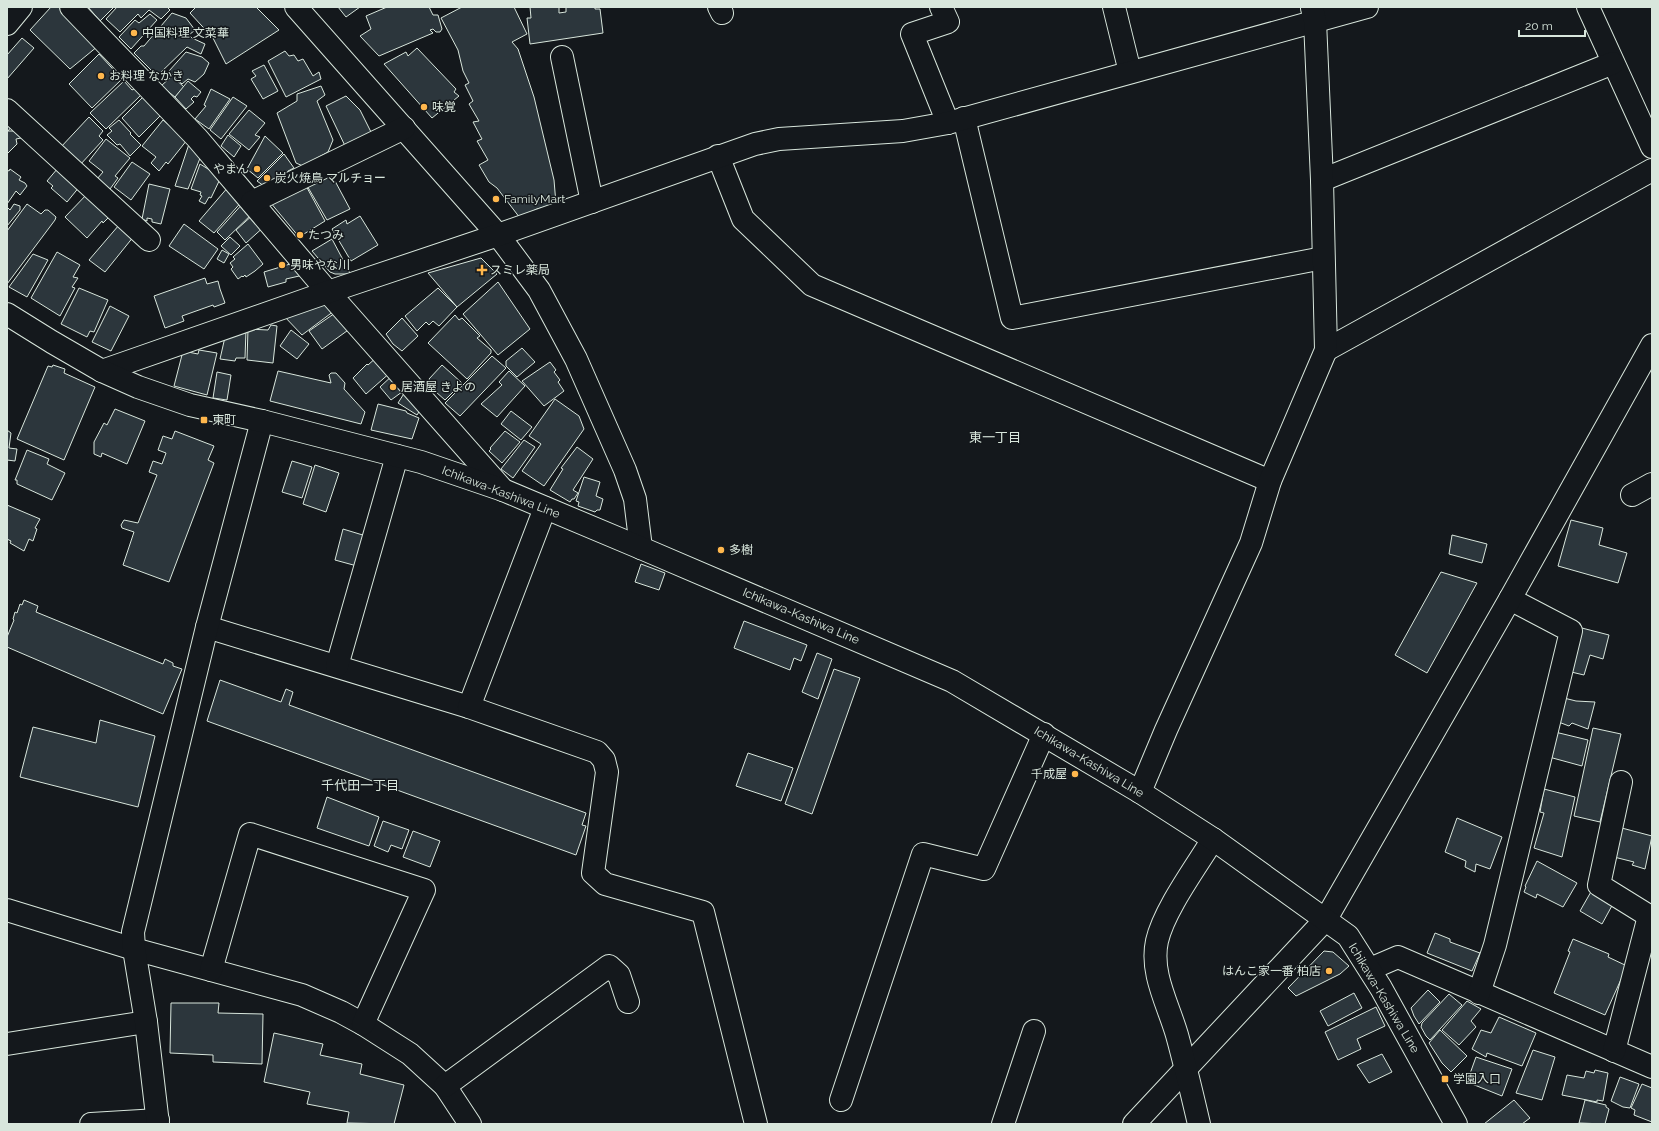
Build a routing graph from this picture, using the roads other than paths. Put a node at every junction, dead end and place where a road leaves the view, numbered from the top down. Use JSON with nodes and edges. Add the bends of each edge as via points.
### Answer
{"nodes":[{"id":1,"x":21,"y":7,"type":"edge"},
{"id":2,"x":71,"y":7,"type":"edge"},
{"id":3,"x":296,"y":7,"type":"edge"},
{"id":4,"x":941,"y":7,"type":"edge"},
{"id":5,"x":1114,"y":7,"type":"edge"},
{"id":6,"x":1367,"y":7,"type":"edge"},
{"id":7,"x":1588,"y":7,"type":"edge"},
{"id":8,"x":1313,"y":14,"type":"edge"},
{"id":9,"x":7,"y":24,"type":"edge"},
{"id":10,"x":562,"y":57,"type":"dead end"},
{"id":11,"x":1613,"y":63,"type":"junction"},
{"id":12,"x":1130,"y":72,"type":"junction"},
{"id":13,"x":7,"y":110,"type":"edge"},
{"id":14,"x":956,"y":121,"type":"junction"},
{"id":15,"x":404,"y":128,"type":"junction"},
{"id":16,"x":1652,"y":147,"type":"edge"},
{"id":17,"x":718,"y":156,"type":"junction"},
{"id":18,"x":1652,"y":170,"type":"edge"},
{"id":19,"x":1322,"y":180,"type":"junction"},
{"id":20,"x":252,"y":202,"type":"junction"},
{"id":21,"x":592,"y":202,"type":"junction"},
{"id":22,"x":498,"y":235,"type":"junction"},
{"id":23,"x":149,"y":240,"type":"dead end"},
{"id":24,"x":1323,"y":258,"type":"junction"},
{"id":25,"x":328,"y":292,"type":"junction"},
{"id":26,"x":7,"y":314,"type":"edge"},
{"id":27,"x":1652,"y":345,"type":"edge"},
{"id":28,"x":1326,"y":350,"type":"junction"},
{"id":29,"x":102,"y":371,"type":"junction"},
{"id":30,"x":262,"y":421,"type":"junction"},
{"id":31,"x":397,"y":456,"type":"junction"},
{"id":32,"x":1270,"y":481,"type":"junction"},
{"id":33,"x":1652,"y":484,"type":"edge"},
{"id":34,"x":503,"y":490,"type":"junction"},
{"id":35,"x":1632,"y":495,"type":"dead end"},
{"id":36,"x":546,"y":508,"type":"junction"},
{"id":37,"x":641,"y":548,"type":"junction"},
{"id":38,"x":1510,"y":599,"type":"junction"},
{"id":39,"x":207,"y":627,"type":"junction"},
{"id":40,"x":337,"y":666,"type":"junction"},
{"id":41,"x":469,"y":707,"type":"junction"},
{"id":42,"x":1044,"y":734,"type":"junction"},
{"id":43,"x":1621,"y":782,"type":"dead end"},
{"id":44,"x":1140,"y":792,"type":"junction"},
{"id":45,"x":1213,"y":839,"type":"junction"},
{"id":46,"x":7,"y":910,"type":"edge"},
{"id":47,"x":1651,"y":917,"type":"edge"},
{"id":48,"x":1326,"y":919,"type":"junction"},
{"id":49,"x":134,"y":949,"type":"junction"},
{"id":50,"x":1370,"y":969,"type":"junction"},
{"id":51,"x":211,"y":970,"type":"junction"},
{"id":52,"x":1479,"y":993,"type":"junction"},
{"id":53,"x":628,"y":1002,"type":"dead end"},
{"id":54,"x":146,"y":1022,"type":"junction"},
{"id":55,"x":363,"y":1024,"type":"junction"},
{"id":56,"x":1034,"y":1031,"type":"dead end"},
{"id":57,"x":7,"y":1044,"type":"edge"},
{"id":58,"x":1614,"y":1051,"type":"junction"},
{"id":59,"x":1652,"y":1067,"type":"edge"},
{"id":60,"x":1186,"y":1069,"type":"junction"},
{"id":61,"x":445,"y":1086,"type":"junction"},
{"id":62,"x":841,"y":1100,"type":"dead end"},
{"id":63,"x":1201,"y":1120,"type":"edge"},
{"id":64,"x":158,"y":1122,"type":"edge"},
{"id":65,"x":91,"y":1124,"type":"edge"},
{"id":66,"x":470,"y":1124,"type":"edge"},
{"id":67,"x":756,"y":1124,"type":"edge"},
{"id":68,"x":1003,"y":1124,"type":"edge"},
{"id":69,"x":1134,"y":1124,"type":"edge"},
{"id":70,"x":1456,"y":1124,"type":"edge"}],
"edges":[{"from":1,"to":9,"type":"street"},
{"from":2,"to":20,"type":"street","via":[[197,138]]},
{"from":3,"to":15,"type":"street"},
{"from":4,"to":14,"type":"street","via":[[948,22],[912,34]]},
{"from":5,"to":12,"type":"street"},
{"from":6,"to":8,"type":"street"},
{"from":7,"to":11,"type":"street"},
{"from":8,"to":12,"type":"street"},
{"from":8,"to":19,"type":"street"},
{"from":10,"to":21,"type":"street"},
{"from":11,"to":16,"type":"street"},
{"from":11,"to":19,"type":"street"},
{"from":12,"to":14,"type":"street"},
{"from":13,"to":23,"type":"street"},
{"from":14,"to":17,"type":"street","via":[[903,131],[779,139]]},
{"from":14,"to":24,"type":"street","via":[[1012,318]]},
{"from":15,"to":20,"type":"street"},
{"from":15,"to":22,"type":"street"},
{"from":17,"to":21,"type":"street"},
{"from":17,"to":32,"type":"street","via":[[743,219],[812,285]]},
{"from":18,"to":28,"type":"street"},
{"from":19,"to":24,"type":"street"},
{"from":20,"to":25,"type":"street"},
{"from":21,"to":22,"type":"street"},
{"from":22,"to":25,"type":"street"},
{"from":22,"to":37,"type":"street","via":[[539,290],[604,419],[635,498]]},
{"from":24,"to":28,"type":"street"},
{"from":25,"to":29,"type":"street"},
{"from":25,"to":34,"type":"street"},
{"from":26,"to":29,"type":"street","name":"Ichikawa-Kashiwa Line"},
{"from":27,"to":38,"type":"street"},
{"from":28,"to":32,"type":"street"},
{"from":29,"to":30,"type":"street","name":"Ichikawa-Kashiwa Line","via":[[190,405]]},
{"from":30,"to":31,"type":"street","name":"Ichikawa-Kashiwa Line"},
{"from":30,"to":39,"type":"street"},
{"from":31,"to":34,"type":"street","name":"Ichikawa-Kashiwa Line"},
{"from":31,"to":40,"type":"street"},
{"from":32,"to":44,"type":"street","via":[[1251,543]]},
{"from":33,"to":35,"type":"street"},
{"from":34,"to":36,"type":"street","name":"Ichikawa-Kashiwa Line"},
{"from":36,"to":37,"type":"street","name":"Ichikawa-Kashiwa Line"},
{"from":36,"to":41,"type":"street"},
{"from":37,"to":42,"type":"street","name":"Ichikawa-Kashiwa Line","via":[[952,682]]},
{"from":38,"to":48,"type":"street"},
{"from":38,"to":52,"type":"street","via":[[1571,631],[1495,945]]},
{"from":39,"to":40,"type":"street"},
{"from":39,"to":49,"type":"street","via":[[133,932]]},
{"from":40,"to":41,"type":"street"},
{"from":41,"to":67,"type":"street","via":[[597,752],[604,760],[607,772],[593,873],[605,884],[703,912]]},
{"from":42,"to":44,"type":"street","name":"Ichikawa-Kashiwa Line"},
{"from":42,"to":62,"type":"street","via":[[984,869],[923,854]]},
{"from":43,"to":47,"type":"street","via":[[1599,885]]},
{"from":44,"to":45,"type":"street","name":"Ichikawa-Kashiwa Line"},
{"from":45,"to":48,"type":"street","name":"Ichikawa-Kashiwa Line"},
{"from":45,"to":60,"type":"street","via":[[1168,913],[1157,939],[1155,955],[1159,982]]},
{"from":46,"to":49,"type":"street"},
{"from":47,"to":58,"type":"street"},
{"from":48,"to":50,"type":"street","name":"Ichikawa-Kashiwa Line","via":[[1348,936]]},
{"from":48,"to":60,"type":"street"},
{"from":49,"to":51,"type":"street"},
{"from":49,"to":54,"type":"street"},
{"from":50,"to":52,"type":"street","via":[[1398,957]]},
{"from":50,"to":70,"type":"street","name":"Ichikawa-Kashiwa Line"},
{"from":51,"to":55,"type":"street","via":[[302,995]]},
{"from":51,"to":55,"type":"street","via":[[250,834],[424,890]]},
{"from":52,"to":58,"type":"street"},
{"from":53,"to":61,"type":"street","via":[[620,975],[609,966]]},
{"from":54,"to":57,"type":"street"},
{"from":54,"to":64,"type":"street"},
{"from":55,"to":61,"type":"street","via":[[410,1054]]},
{"from":56,"to":68,"type":"street"},
{"from":58,"to":59,"type":"street"},
{"from":60,"to":63,"type":"street"},
{"from":60,"to":69,"type":"street"},
{"from":61,"to":66,"type":"street"},
{"from":64,"to":65,"type":"street"}]}
